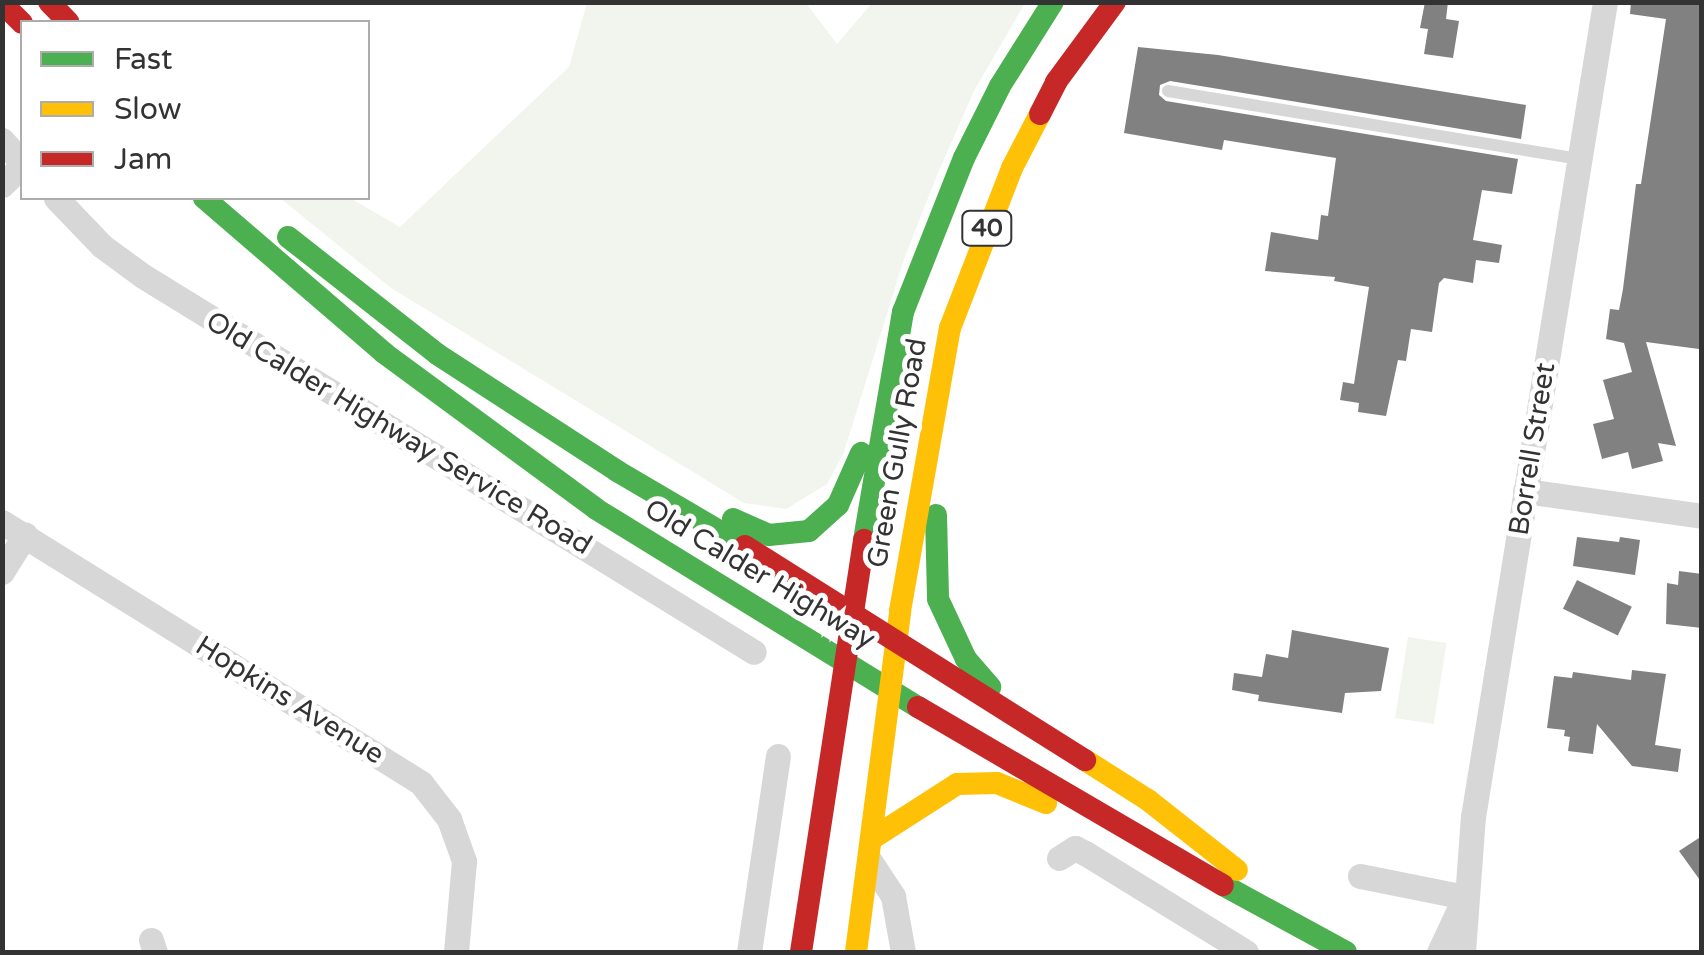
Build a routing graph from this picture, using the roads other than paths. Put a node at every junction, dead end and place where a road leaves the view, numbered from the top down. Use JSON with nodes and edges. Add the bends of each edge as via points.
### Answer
{"nodes":[{"id":1,"x":2,"y":2,"type":"edge"},
{"id":2,"x":1053,"y":2,"type":"edge"},
{"id":3,"x":1114,"y":2,"type":"edge"},
{"id":4,"x":1604,"y":2,"type":"edge"},
{"id":5,"x":20,"y":22,"type":"edge"},
{"id":6,"x":1168,"y":91,"type":"dead end"},
{"id":7,"x":2,"y":140,"type":"edge"},
{"id":8,"x":1578,"y":159,"type":"junction"},
{"id":9,"x":20,"y":162,"type":"edge"},
{"id":10,"x":20,"y":166,"type":"edge"},
{"id":11,"x":2,"y":185,"type":"edge"},
{"id":12,"x":58,"y":200,"type":"edge"},
{"id":13,"x":206,"y":200,"type":"edge"},
{"id":14,"x":264,"y":216,"type":"dead end"},
{"id":15,"x":437,"y":354,"type":"junction"},
{"id":16,"x":894,"y":356,"type":"junction"},
{"id":17,"x":938,"y":382,"type":"junction"},
{"id":18,"x":1525,"y":491,"type":"junction"},
{"id":19,"x":1702,"y":516,"type":"edge"},
{"id":20,"x":14,"y":528,"type":"edge"},
{"id":21,"x":2,"y":572,"type":"edge"},
{"id":22,"x":852,"y":610,"type":"junction"},
{"id":23,"x":896,"y":639,"type":"junction"},
{"id":24,"x":754,"y":652,"type":"dead end"},
{"id":25,"x":844,"y":660,"type":"junction"},
{"id":26,"x":892,"y":690,"type":"junction"},
{"id":27,"x":1016,"y":715,"type":"junction"},
{"id":28,"x":778,"y":756,"type":"dead end"},
{"id":29,"x":1147,"y":844,"type":"junction"},
{"id":30,"x":872,"y":850,"type":"junction"},
{"id":31,"x":1059,"y":858,"type":"dead end"},
{"id":32,"x":1360,"y":876,"type":"dead end"},
{"id":33,"x":1465,"y":897,"type":"junction"},
{"id":34,"x":1337,"y":946,"type":"edge"},
{"id":35,"x":903,"y":947,"type":"edge"},
{"id":36,"x":456,"y":952,"type":"edge"},
{"id":37,"x":749,"y":952,"type":"edge"},
{"id":38,"x":801,"y":952,"type":"edge"},
{"id":39,"x":856,"y":952,"type":"edge"},
{"id":40,"x":1246,"y":952,"type":"edge"},
{"id":41,"x":1439,"y":952,"type":"edge"},
{"id":42,"x":1463,"y":952,"type":"edge"}],
"edges":[{"from":1,"to":5,"type":"main road"},
{"from":2,"to":16,"type":"main road","name":"Green Gully Road","number":"40","via":[[964,158],[928,241]]},
{"from":3,"to":17,"type":"main road","name":"Green Gully Road","number":"40","via":[[1056,82],[1012,168],[960,298]]},
{"from":4,"to":8,"type":"street","name":"Borrell Street"},
{"from":6,"to":8,"type":"lane"},
{"from":7,"to":9,"type":"street"},
{"from":8,"to":18,"type":"street","name":"Borrell Street"},
{"from":10,"to":11,"type":"street"},
{"from":12,"to":24,"type":"street","name":"Old Calder Highway Service Road","via":[[132,268]]},
{"from":13,"to":25,"type":"main road","name":"Old Calder Highway","via":[[316,298],[522,458],[696,574]]},
{"from":14,"to":15,"type":"main road","name":"Old Calder Highway"},
{"from":15,"to":16,"type":"main road","via":[[744,526],[778,536],[809,531],[838,504]]},
{"from":15,"to":22,"type":"main road","name":"Old Calder Highway","via":[[617,471]]},
{"from":16,"to":22,"type":"main road","name":"Green Gully Road","number":"40"},
{"from":17,"to":23,"type":"main road","name":"Green Gully Road","number":"40"},
{"from":17,"to":27,"type":"main road","via":[[938,599],[966,659]]},
{"from":18,"to":19,"type":"street"},
{"from":18,"to":33,"type":"street","name":"Borrell Street"},
{"from":20,"to":21,"type":"street"},
{"from":20,"to":36,"type":"street","name":"Hopkins Avenue","via":[[421,783],[450,819],[464,861]]},
{"from":22,"to":23,"type":"main road","name":"Old Calder Highway"},
{"from":22,"to":25,"type":"main road","name":"Green Gully Road","number":"40"},
{"from":23,"to":26,"type":"main road","name":"Green Gully Road","number":"40"},
{"from":23,"to":27,"type":"main road","name":"Old Calder Highway"},
{"from":25,"to":26,"type":"main road","name":"Old Calder Highway"},
{"from":25,"to":38,"type":"main road","name":"Green Gully Road","number":"40"},
{"from":26,"to":29,"type":"main road","name":"Old Calder Highway"},
{"from":26,"to":30,"type":"main road","name":"Green Gully Road","number":"40"},
{"from":27,"to":34,"type":"main road","name":"Old Calder Highway","via":[[1148,800]]},
{"from":28,"to":37,"type":"street"},
{"from":29,"to":30,"type":"main road","via":[[1012,788],[978,782],[934,796]]},
{"from":29,"to":34,"type":"main road","name":"Old Calder Highway"},
{"from":30,"to":35,"type":"street","via":[[893,896]]},
{"from":30,"to":39,"type":"main road","name":"Green Gully Road","number":"40"},
{"from":31,"to":40,"type":"street","via":[[1075,848]]},
{"from":32,"to":33,"type":"street"},
{"from":33,"to":41,"type":"street","name":"Borrell Street"},
{"from":33,"to":42,"type":"street","name":"Borrell Street"}]}
